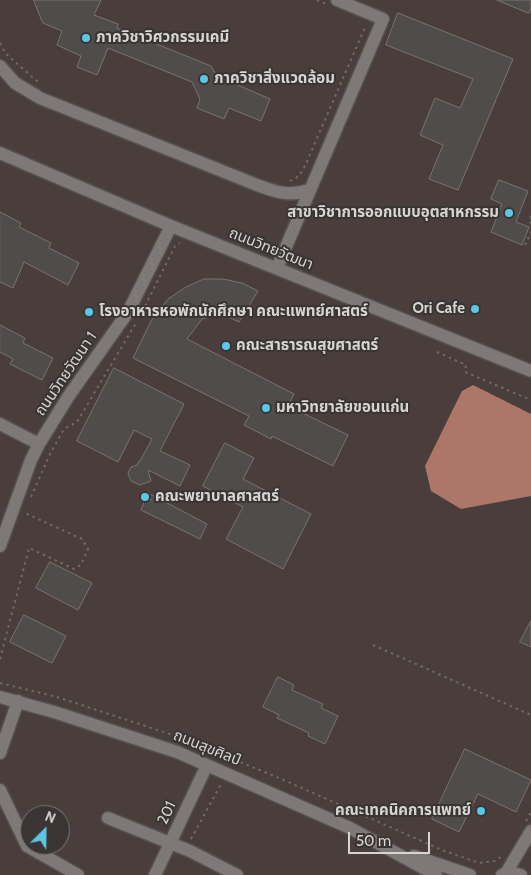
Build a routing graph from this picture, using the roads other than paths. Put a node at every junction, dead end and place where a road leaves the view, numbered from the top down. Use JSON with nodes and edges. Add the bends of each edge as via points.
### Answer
{"nodes":[{"id":1,"x":335,"y":4,"type":"edge"},
{"id":2,"x":0,"y":66,"type":"edge"},
{"id":3,"x":0,"y":153,"type":"edge"},
{"id":4,"x":309,"y":190,"type":"junction"},
{"id":5,"x":171,"y":226,"type":"junction"},
{"id":6,"x":277,"y":268,"type":"junction"},
{"id":7,"x":531,"y":371,"type":"edge"},
{"id":8,"x":0,"y":424,"type":"edge"},
{"id":9,"x":39,"y":444,"type":"junction"},
{"id":10,"x":0,"y":546,"type":"edge"},
{"id":11,"x":0,"y":697,"type":"edge"},
{"id":12,"x":18,"y":702,"type":"junction"},
{"id":13,"x":0,"y":754,"type":"edge"},
{"id":14,"x":207,"y":764,"type":"junction"},
{"id":15,"x":0,"y":790,"type":"edge"},
{"id":16,"x":108,"y":818,"type":"dead end"},
{"id":17,"x":526,"y":829,"type":"edge"},
{"id":18,"x":171,"y":843,"type":"junction"},
{"id":19,"x":394,"y":851,"type":"junction"},
{"id":20,"x":504,"y":874,"type":"edge"},
{"id":21,"x":78,"y":875,"type":"edge"},
{"id":22,"x":155,"y":875,"type":"edge"},
{"id":23,"x":237,"y":875,"type":"edge"},
{"id":24,"x":436,"y":875,"type":"edge"},
{"id":25,"x":470,"y":875,"type":"edge"},
{"id":26,"x":521,"y":875,"type":"edge"}],
"edges":[{"from":1,"to":4,"type":"street","via":[[383,19]]},
{"from":2,"to":4,"type":"street","via":[[15,83],[73,112],[257,185],[297,194]]},
{"from":3,"to":5,"type":"street","name":"ถนนวิทยวัฒนา"},
{"from":4,"to":6,"type":"street"},
{"from":5,"to":6,"type":"street","name":"ถนนวิทยวัฒนา"},
{"from":5,"to":9,"type":"street","name":"ถนนวิทยวัฒนา 1","via":[[128,312]]},
{"from":6,"to":7,"type":"street","name":"ถนนวิทยวัฒนา"},
{"from":8,"to":9,"type":"street"},
{"from":9,"to":10,"type":"street","name":"ถนนวิทยวัฒนา 1"},
{"from":11,"to":12,"type":"street","name":"ถนนสุขศิลป์"},
{"from":12,"to":13,"type":"street"},
{"from":12,"to":14,"type":"street","name":"ถนนสุขศิลป์"},
{"from":14,"to":18,"type":"street","name":"201"},
{"from":14,"to":19,"type":"street","name":"ถนนสุขศิลป์"},
{"from":15,"to":21,"type":"street","via":[[27,846]]},
{"from":16,"to":18,"type":"street"},
{"from":17,"to":20,"type":"street"},
{"from":18,"to":22,"type":"street","name":"201"},
{"from":18,"to":23,"type":"street"},
{"from":19,"to":24,"type":"street"},
{"from":19,"to":25,"type":"street"},
{"from":20,"to":26,"type":"street"}]}
